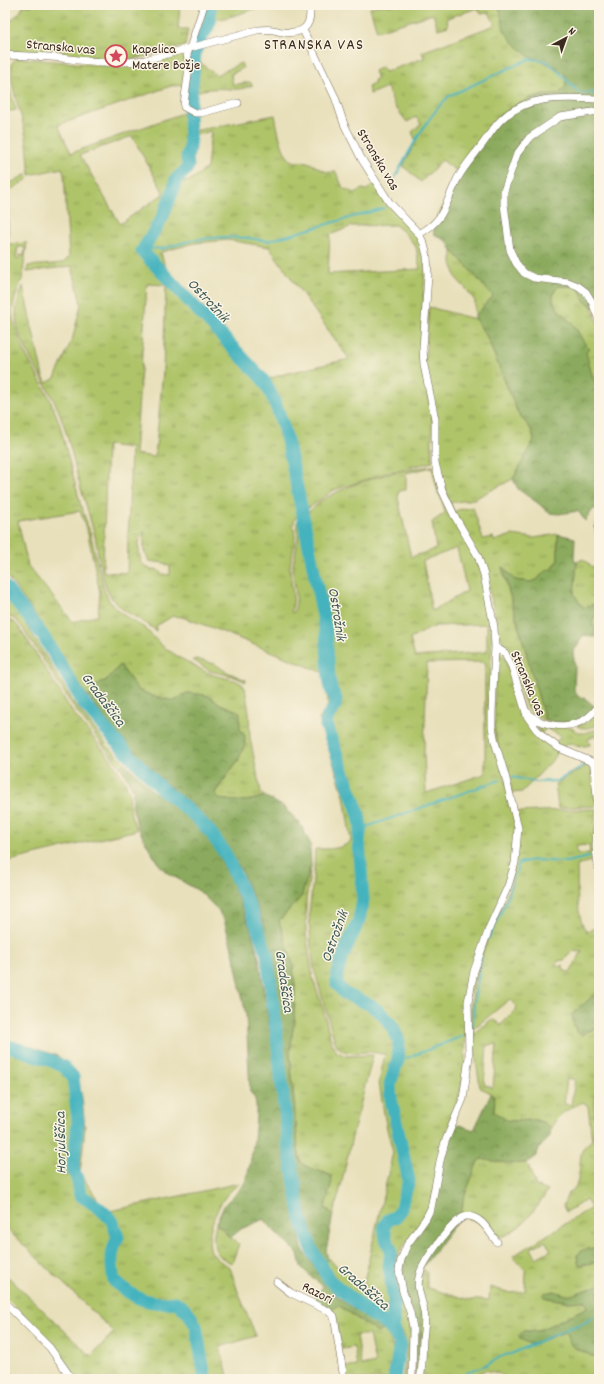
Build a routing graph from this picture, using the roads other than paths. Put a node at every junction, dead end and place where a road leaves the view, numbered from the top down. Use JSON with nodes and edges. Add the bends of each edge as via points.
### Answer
{"nodes":[{"id":1,"x":204,"y":5,"type":"edge"},
{"id":2,"x":309,"y":5,"type":"edge"},
{"id":3,"x":303,"y":30,"type":"junction"},
{"id":4,"x":195,"y":47,"type":"junction"},
{"id":5,"x":5,"y":55,"type":"edge"},
{"id":6,"x":599,"y":99,"type":"edge"},
{"id":7,"x":238,"y":103,"type":"dead end"},
{"id":8,"x":599,"y":111,"type":"edge"},
{"id":9,"x":419,"y":234,"type":"junction"},
{"id":10,"x":599,"y":320,"type":"edge"},
{"id":11,"x":599,"y":523,"type":"edge"},
{"id":12,"x":599,"y":537,"type":"edge"},
{"id":13,"x":495,"y":647,"type":"junction"},
{"id":14,"x":599,"y":705,"type":"edge"},
{"id":15,"x":525,"y":709,"type":"junction"},
{"id":16,"x":598,"y":866,"type":"edge"},
{"id":17,"x":497,"y":1242,"type":"dead end"},
{"id":18,"x":277,"y":1282,"type":"dead end"},
{"id":19,"x":5,"y":1303,"type":"edge"},
{"id":20,"x":72,"y":1379,"type":"edge"},
{"id":21,"x":344,"y":1379,"type":"edge"},
{"id":22,"x":412,"y":1379,"type":"edge"},
{"id":23,"x":420,"y":1379,"type":"edge"}],
"edges":[{"from":1,"to":4,"type":"street"},
{"from":2,"to":3,"type":"street","via":[[310,18]]},
{"from":3,"to":4,"type":"street","name":"Stranska vas","via":[[295,33],[257,30]]},
{"from":3,"to":9,"type":"street","name":"Stranska vas","via":[[361,158],[389,202]]},
{"from":4,"to":5,"type":"street","name":"Stranska vas","via":[[145,60],[112,64],[31,55]]},
{"from":4,"to":7,"type":"street","via":[[187,54],[189,62],[184,107],[201,113]]},
{"from":6,"to":9,"type":"street","via":[[551,98],[533,101],[502,118],[455,183],[447,206],[438,219],[431,228]]},
{"from":8,"to":10,"type":"street","via":[[560,118],[529,138],[517,154],[504,191],[510,250],[516,264],[524,273],[534,278],[568,282],[578,286],[586,292]]},
{"from":9,"to":13,"type":"street","name":"Stranska vas","via":[[427,256],[423,348],[435,419],[435,463],[442,490],[478,556],[494,627]]},
{"from":11,"to":12,"type":"street"},
{"from":13,"to":15,"type":"street","name":"Stranska vas","via":[[505,653],[512,667]]},
{"from":13,"to":22,"type":"street","name":"Stranska vas","via":[[492,726],[517,822],[518,843],[508,886],[474,971],[468,1002],[469,1057],[462,1099],[440,1161],[432,1208],[407,1245],[399,1270],[413,1328]]},
{"from":14,"to":15,"type":"street","via":[[583,721],[560,726],[537,719]]},
{"from":15,"to":16,"type":"street","name":"Stranska vas","via":[[530,721],[544,737],[559,748],[592,762],[594,766],[598,807]]},
{"from":17,"to":23,"type":"street","via":[[480,1220],[466,1216],[460,1218],[447,1231],[425,1261],[418,1286],[424,1312]]},
{"from":18,"to":21,"type":"street","name":"Razori","via":[[291,1293],[334,1316]]},
{"from":19,"to":20,"type":"street","via":[[50,1348]]}]}
